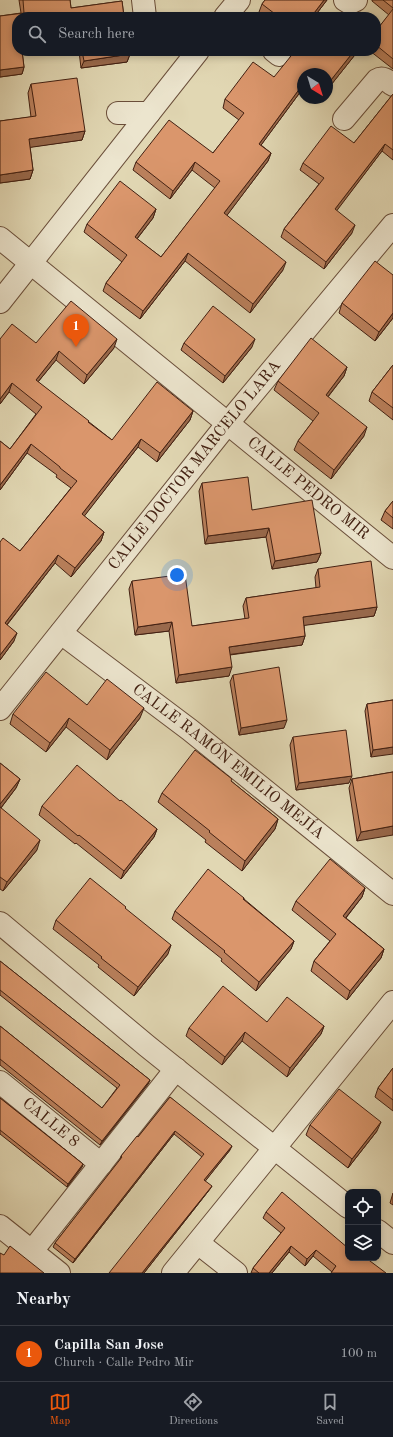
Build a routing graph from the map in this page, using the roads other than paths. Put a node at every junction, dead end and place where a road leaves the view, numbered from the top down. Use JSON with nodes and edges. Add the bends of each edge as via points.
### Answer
{"nodes":[{"id":1,"x":144,"y":0,"type":"edge"},
{"id":2,"x":344,"y":0,"type":"edge"},
{"id":3,"x":356,"y":0,"type":"edge"},
{"id":4,"x":145,"y":12,"type":"edge"},
{"id":5,"x":194,"y":56,"type":"edge"},
{"id":6,"x":393,"y":85,"type":"edge"},
{"id":7,"x":118,"y":113,"type":"dead end"},
{"id":8,"x":149,"y":113,"type":"junction"},
{"id":9,"x":344,"y":119,"type":"dead end"},
{"id":10,"x":393,"y":225,"type":"edge"},
{"id":11,"x":0,"y":238,"type":"edge"},
{"id":12,"x":30,"y":264,"type":"junction"},
{"id":13,"x":0,"y":302,"type":"edge"},
{"id":14,"x":228,"y":423,"type":"junction"},
{"id":15,"x":393,"y":558,"type":"edge"},
{"id":16,"x":61,"y":633,"type":"junction"},
{"id":17,"x":0,"y":709,"type":"edge"},
{"id":18,"x":393,"y":894,"type":"edge"},
{"id":19,"x":0,"y":923,"type":"edge"},
{"id":20,"x":393,"y":1002,"type":"edge"},
{"id":21,"x":176,"y":1069,"type":"junction"},
{"id":22,"x":0,"y":1082,"type":"edge"},
{"id":23,"x":275,"y":1148,"type":"junction"},
{"id":24,"x":101,"y":1164,"type":"junction"},
{"id":25,"x":345,"y":1205,"type":"edge"},
{"id":26,"x":0,"y":1226,"type":"edge"},
{"id":27,"x":381,"y":1233,"type":"edge"},
{"id":28,"x":198,"y":1243,"type":"junction"},
{"id":29,"x":393,"y":1243,"type":"edge"},
{"id":30,"x":32,"y":1251,"type":"junction"},
{"id":31,"x":59,"y":1273,"type":"edge"},
{"id":32,"x":173,"y":1273,"type":"edge"},
{"id":33,"x":236,"y":1273,"type":"edge"}],
"edges":[{"from":1,"to":4,"type":"street"},
{"from":2,"to":3,"type":"street","via":[[350,3]]},
{"from":5,"to":8,"type":"street"},
{"from":6,"to":9,"type":"street","via":[[385,79],[377,80]]},
{"from":7,"to":8,"type":"street"},
{"from":8,"to":12,"type":"street"},
{"from":10,"to":14,"type":"street","name":"CALLE DOCTOR MARCELO LARA"},
{"from":11,"to":12,"type":"street","name":"CALLE PEDRO MIR"},
{"from":12,"to":13,"type":"street"},
{"from":12,"to":14,"type":"street","name":"CALLE PEDRO MIR"},
{"from":14,"to":15,"type":"street","name":"CALLE PEDRO MIR"},
{"from":14,"to":16,"type":"street","name":"CALLE DOCTOR MARCELO LARA"},
{"from":16,"to":17,"type":"street","name":"CALLE DOCTOR MARCELO LARA"},
{"from":16,"to":18,"type":"street","name":"CALLE RAMÓN EMILIO MEJÍA","via":[[190,730]]},
{"from":19,"to":21,"type":"street"},
{"from":20,"to":23,"type":"street"},
{"from":21,"to":23,"type":"street"},
{"from":21,"to":24,"type":"street"},
{"from":22,"to":24,"type":"street","name":"CALLE 8"},
{"from":23,"to":25,"type":"street"},
{"from":23,"to":28,"type":"street"},
{"from":24,"to":30,"type":"street"},
{"from":26,"to":30,"type":"street"},
{"from":27,"to":29,"type":"street"},
{"from":28,"to":32,"type":"street"},
{"from":28,"to":33,"type":"street"},
{"from":30,"to":31,"type":"street"}]}
